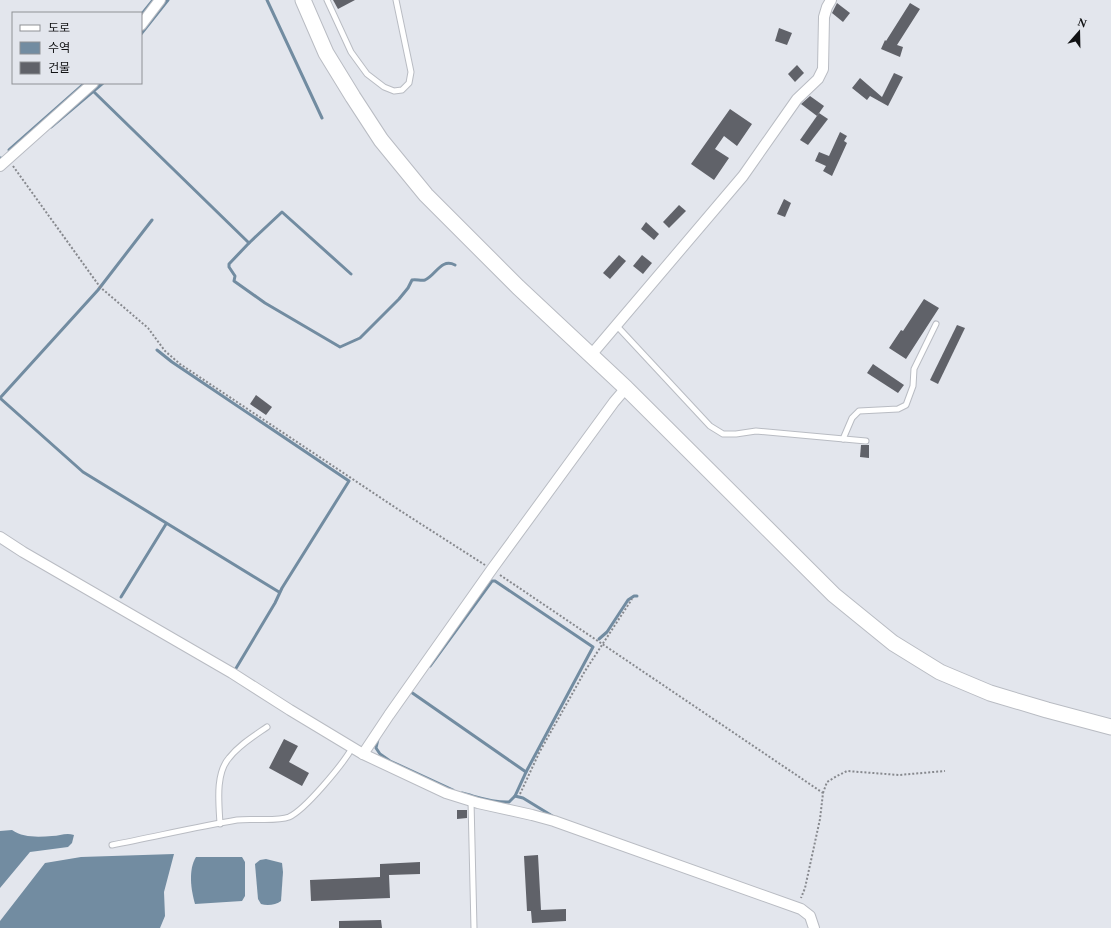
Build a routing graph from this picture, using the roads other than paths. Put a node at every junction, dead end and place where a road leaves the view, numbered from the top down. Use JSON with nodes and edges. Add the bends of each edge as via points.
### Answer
{"nodes":[{"id":1,"x":160,"y":0,"type":"edge"},
{"id":2,"x":303,"y":0,"type":"edge"},
{"id":3,"x":326,"y":0,"type":"edge"},
{"id":4,"x":396,"y":0,"type":"edge"},
{"id":5,"x":831,"y":0,"type":"edge"},
{"id":6,"x":142,"y":24,"type":"edge"},
{"id":7,"x":92,"y":84,"type":"edge"},
{"id":8,"x":4,"y":162,"type":"edge"},
{"id":9,"x":936,"y":324,"type":"dead end"},
{"id":10,"x":616,"y":325,"type":"junction"},
{"id":11,"x":591,"y":355,"type":"junction"},
{"id":12,"x":626,"y":388,"type":"junction"},
{"id":13,"x":843,"y":439,"type":"junction"},
{"id":14,"x":866,"y":441,"type":"dead end"},
{"id":15,"x":0,"y":537,"type":"edge"},
{"id":16,"x":267,"y":727,"type":"dead end"},
{"id":17,"x":1111,"y":727,"type":"edge"},
{"id":18,"x":352,"y":748,"type":"junction"},
{"id":19,"x":363,"y":754,"type":"junction"},
{"id":20,"x":471,"y":801,"type":"junction"},
{"id":21,"x":220,"y":824,"type":"junction"},
{"id":22,"x":112,"y":845,"type":"dead end"},
{"id":23,"x":474,"y":928,"type":"edge"},
{"id":24,"x":814,"y":928,"type":"edge"}],
"edges":[{"from":1,"to":6,"type":"street"},
{"from":2,"to":11,"type":"main road","via":[[326,53],[381,140],[426,195],[518,287]]},
{"from":3,"to":4,"type":"lane","via":[[351,52],[367,74],[394,91],[402,90],[409,83],[411,72]]},
{"from":5,"to":10,"type":"street","via":[[824,17],[823,69],[818,79],[797,99],[743,176]]},
{"from":7,"to":8,"type":"street"},
{"from":9,"to":13,"type":"lane","via":[[914,369],[913,386],[906,405],[898,409],[859,411],[852,418]]},
{"from":10,"to":11,"type":"street"},
{"from":10,"to":13,"type":"lane","via":[[710,426],[723,434],[756,431]]},
{"from":11,"to":12,"type":"main road"},
{"from":12,"to":17,"type":"main road","via":[[834,596],[893,643],[940,672],[990,693]]},
{"from":12,"to":19,"type":"street","via":[[492,569]]},
{"from":13,"to":14,"type":"lane"},
{"from":15,"to":18,"type":"street","via":[[232,673]]},
{"from":16,"to":21,"type":"lane","via":[[228,758],[222,768],[219,789]]},
{"from":18,"to":19,"type":"street"},
{"from":18,"to":21,"type":"lane","via":[[344,762],[304,805],[289,817],[239,820]]},
{"from":19,"to":20,"type":"street","via":[[446,793]]},
{"from":20,"to":23,"type":"lane"},
{"from":20,"to":24,"type":"street","via":[[554,821],[797,907],[810,916]]},
{"from":21,"to":22,"type":"lane"}]}
